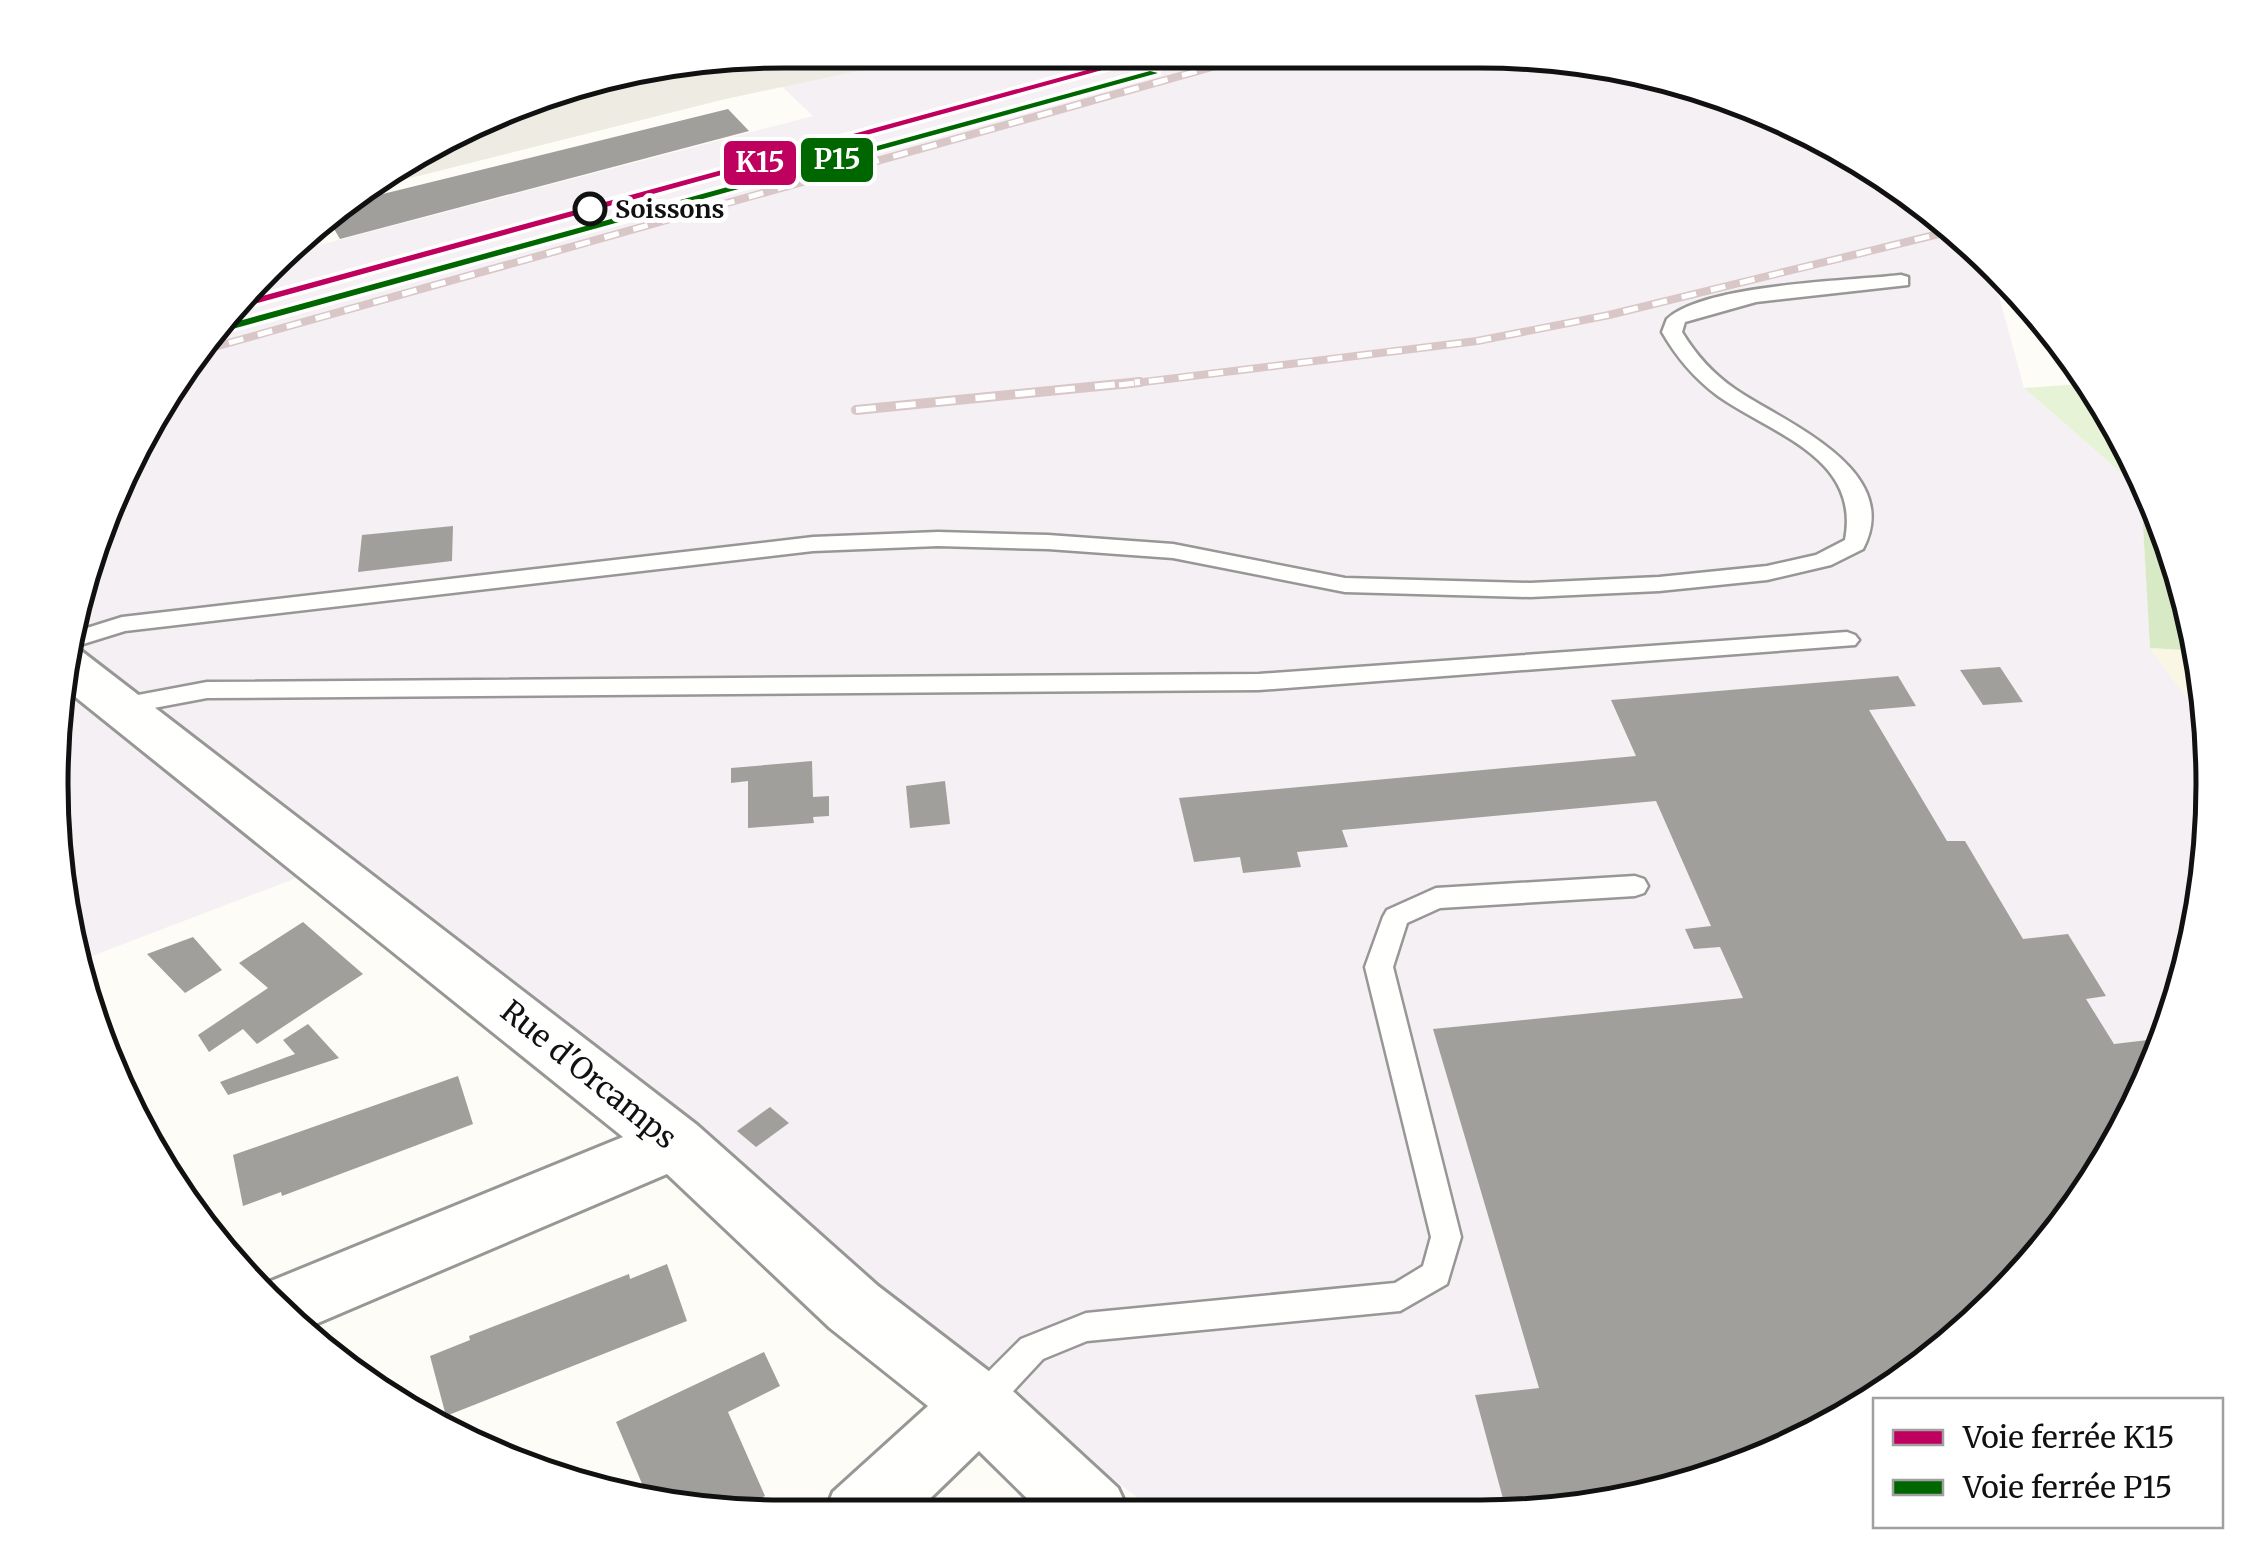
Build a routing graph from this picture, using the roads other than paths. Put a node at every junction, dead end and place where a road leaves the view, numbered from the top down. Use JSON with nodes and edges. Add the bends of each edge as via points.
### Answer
{"nodes":[{"id":1,"x":1900,"y":281,"type":"dead end"},
{"id":2,"x":83,"y":637,"type":"edge"},
{"id":3,"x":1847,"y":640,"type":"dead end"},
{"id":4,"x":77,"y":672,"type":"edge"},
{"id":5,"x":122,"y":706,"type":"junction"},
{"id":6,"x":1635,"y":886,"type":"dead end"},
{"id":7,"x":675,"y":1143,"type":"junction"},
{"id":8,"x":290,"y":1303,"type":"edge"},
{"id":9,"x":979,"y":1405,"type":"junction"},
{"id":10,"x":877,"y":1500,"type":"edge"},
{"id":11,"x":1079,"y":1500,"type":"edge"}],
"edges":[{"from":1,"to":2,"type":"lane","via":[[1768,296],[1677,319],[1672,332],[1698,370],[1839,466],[1853,491],[1861,522],[1855,544],[1823,560],[1766,573],[1660,584],[1405,590],[1345,585],[1173,550],[938,539],[813,544],[122,624]]},
{"from":3,"to":5,"type":"lane","via":[[1259,682],[207,690]]},
{"from":4,"to":5,"type":"street","name":"Rue d'Orcamps"},
{"from":5,"to":7,"type":"street","name":"Rue d'Orcamps"},
{"from":6,"to":9,"type":"lane","via":[[1436,898],[1396,918],[1380,967],[1446,1236],[1436,1274],[1400,1296],[1086,1327],[1032,1349]]},
{"from":7,"to":8,"type":"street"},
{"from":7,"to":9,"type":"street","name":"Rue d'Orcamps","via":[[854,1307]]},
{"from":9,"to":10,"type":"street"},
{"from":9,"to":11,"type":"street","name":"Rue d'Orcamps"}]}
